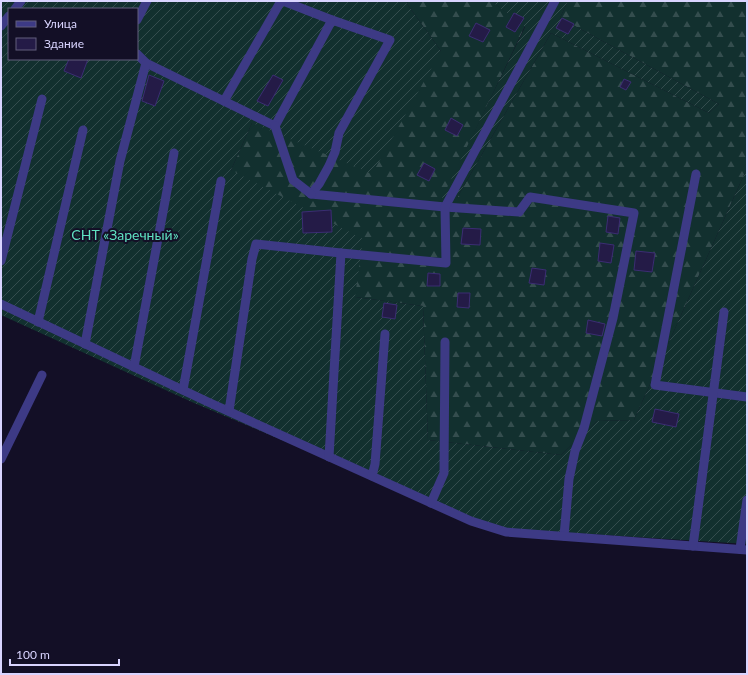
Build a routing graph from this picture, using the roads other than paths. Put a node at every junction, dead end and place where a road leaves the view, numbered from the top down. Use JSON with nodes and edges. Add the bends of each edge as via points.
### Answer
{"nodes":[{"id":1,"x":147,"y":1,"type":"edge"},
{"id":2,"x":282,"y":1,"type":"edge"},
{"id":3,"x":555,"y":1,"type":"edge"},
{"id":4,"x":8,"y":17,"type":"edge"},
{"id":5,"x":138,"y":18,"type":"edge"},
{"id":6,"x":332,"y":20,"type":"junction"},
{"id":7,"x":1,"y":26,"type":"edge"},
{"id":8,"x":138,"y":55,"type":"edge"},
{"id":9,"x":146,"y":63,"type":"junction"},
{"id":10,"x":42,"y":99,"type":"dead end"},
{"id":11,"x":224,"y":101,"type":"junction"},
{"id":12,"x":275,"y":126,"type":"junction"},
{"id":13,"x":83,"y":130,"type":"dead end"},
{"id":14,"x":174,"y":153,"type":"dead end"},
{"id":15,"x":696,"y":174,"type":"dead end"},
{"id":16,"x":221,"y":181,"type":"dead end"},
{"id":17,"x":311,"y":194,"type":"junction"},
{"id":18,"x":445,"y":207,"type":"junction"},
{"id":19,"x":341,"y":253,"type":"junction"},
{"id":20,"x":1,"y":261,"type":"edge"},
{"id":21,"x":1,"y":304,"type":"edge"},
{"id":22,"x":724,"y":312,"type":"dead end"},
{"id":23,"x":38,"y":322,"type":"junction"},
{"id":24,"x":385,"y":334,"type":"dead end"},
{"id":25,"x":445,"y":342,"type":"dead end"},
{"id":26,"x":85,"y":344,"type":"junction"},
{"id":27,"x":134,"y":367,"type":"junction"},
{"id":28,"x":42,"y":375,"type":"dead end"},
{"id":29,"x":183,"y":390,"type":"junction"},
{"id":30,"x":713,"y":392,"type":"junction"},
{"id":31,"x":747,"y":396,"type":"edge"},
{"id":32,"x":229,"y":412,"type":"junction"},
{"id":33,"x":4,"y":444,"type":"edge"},
{"id":34,"x":329,"y":457,"type":"junction"},
{"id":35,"x":1,"y":459,"type":"edge"},
{"id":36,"x":372,"y":476,"type":"junction"},
{"id":37,"x":747,"y":500,"type":"edge"},
{"id":38,"x":431,"y":503,"type":"junction"},
{"id":39,"x":564,"y":536,"type":"junction"},
{"id":40,"x":693,"y":546,"type":"junction"},
{"id":41,"x":743,"y":550,"type":"edge"}],
"edges":[{"from":1,"to":5,"type":"street"},
{"from":2,"to":6,"type":"street"},
{"from":2,"to":11,"type":"street"},
{"from":3,"to":18,"type":"street"},
{"from":4,"to":7,"type":"street"},
{"from":6,"to":12,"type":"street"},
{"from":6,"to":17,"type":"street","via":[[390,40],[339,133],[329,166]]},
{"from":8,"to":9,"type":"street"},
{"from":9,"to":11,"type":"street"},
{"from":9,"to":26,"type":"street","via":[[120,161]]},
{"from":10,"to":20,"type":"street"},
{"from":11,"to":12,"type":"street"},
{"from":12,"to":17,"type":"street","via":[[293,180]]},
{"from":13,"to":23,"type":"street"},
{"from":14,"to":27,"type":"street"},
{"from":15,"to":30,"type":"street","via":[[655,385]]},
{"from":16,"to":29,"type":"street"},
{"from":17,"to":18,"type":"street"},
{"from":18,"to":19,"type":"street","via":[[446,263]]},
{"from":18,"to":39,"type":"street","via":[[519,212],[530,197],[634,213],[613,318],[584,428],[575,451],[569,479]]},
{"from":19,"to":32,"type":"street","via":[[256,244]]},
{"from":19,"to":34,"type":"street"},
{"from":21,"to":23,"type":"street"},
{"from":22,"to":30,"type":"street"},
{"from":23,"to":26,"type":"street"},
{"from":24,"to":36,"type":"street"},
{"from":25,"to":38,"type":"street","via":[[444,473]]},
{"from":26,"to":27,"type":"street"},
{"from":27,"to":29,"type":"street"},
{"from":28,"to":33,"type":"street"},
{"from":29,"to":32,"type":"street"},
{"from":30,"to":31,"type":"street"},
{"from":30,"to":40,"type":"street"},
{"from":32,"to":34,"type":"street"},
{"from":33,"to":35,"type":"street"},
{"from":34,"to":36,"type":"street"},
{"from":36,"to":38,"type":"street"},
{"from":37,"to":41,"type":"street"},
{"from":38,"to":39,"type":"street","via":[[471,521],[506,532]]},
{"from":39,"to":40,"type":"street"},
{"from":40,"to":41,"type":"street"}]}
